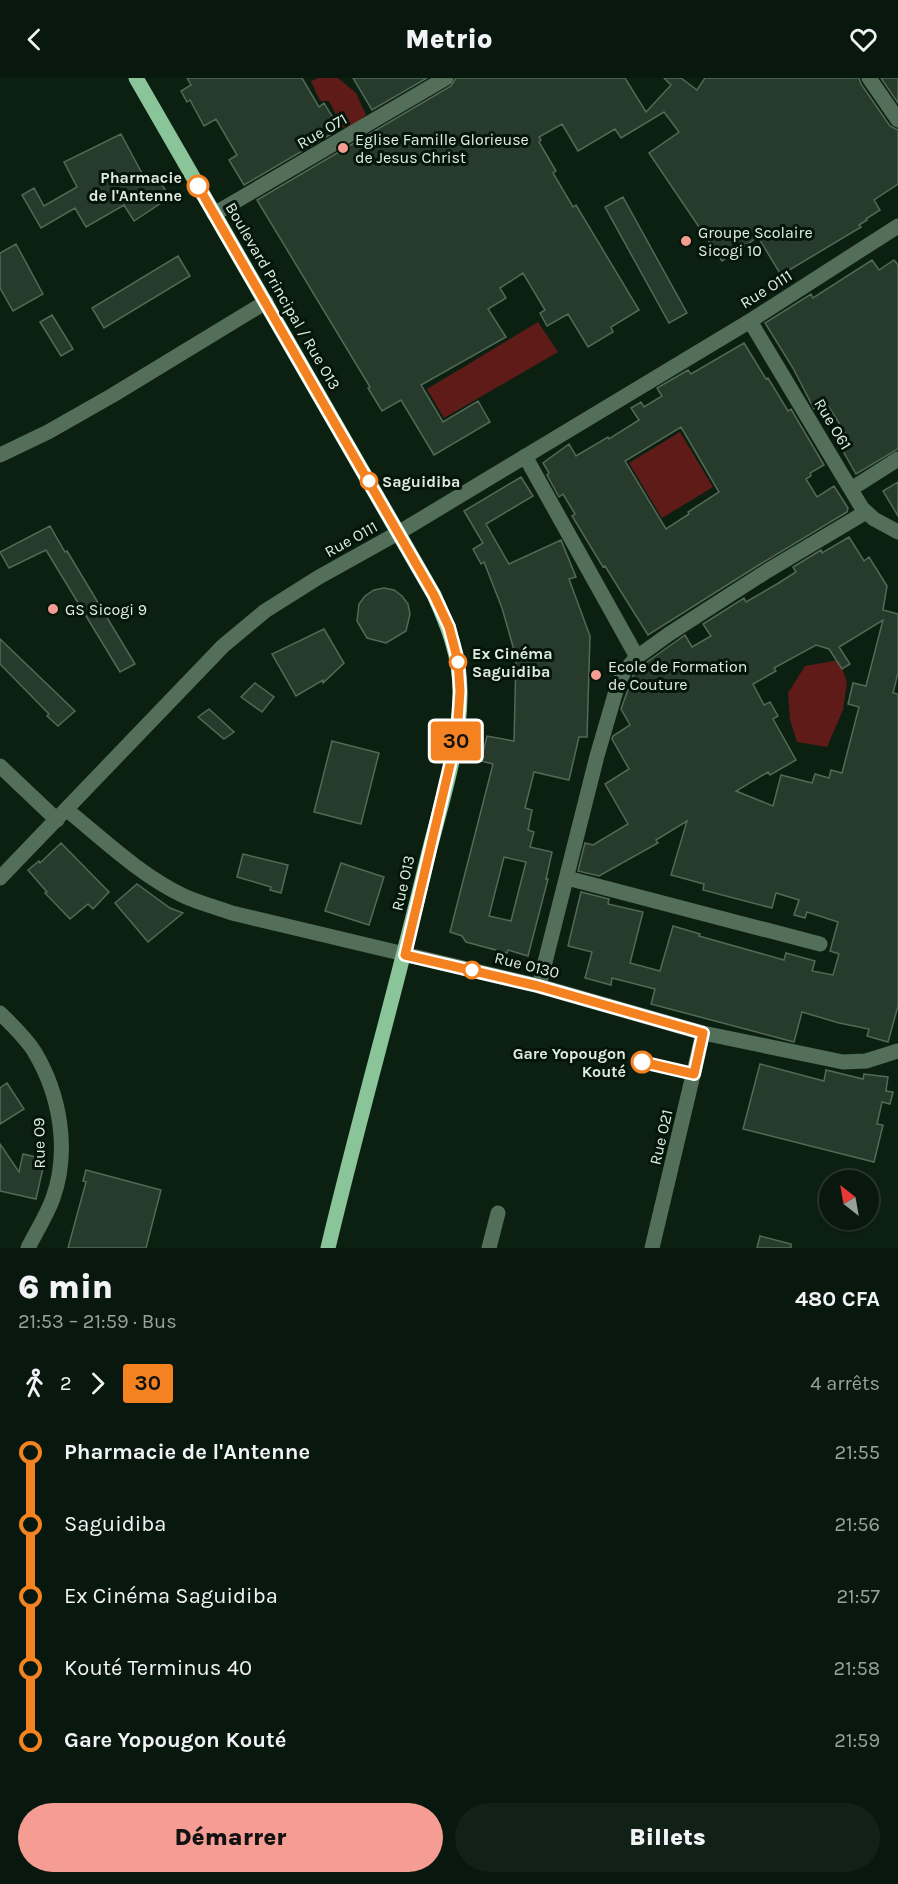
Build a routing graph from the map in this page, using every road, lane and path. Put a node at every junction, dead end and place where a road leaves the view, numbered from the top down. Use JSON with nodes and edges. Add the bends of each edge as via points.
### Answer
{"nodes":[{"id":1,"x":136,"y":78,"type":"edge"},
{"id":2,"x":446,"y":78,"type":"edge"},
{"id":3,"x":869,"y":78,"type":"edge"},
{"id":4,"x":898,"y":120,"type":"edge"},
{"id":5,"x":214,"y":214,"type":"junction"},
{"id":6,"x":898,"y":226,"type":"edge"},
{"id":7,"x":266,"y":302,"type":"junction"},
{"id":8,"x":750,"y":321,"type":"junction"},
{"id":9,"x":0,"y":455,"type":"edge"},
{"id":10,"x":525,"y":456,"type":"junction"},
{"id":11,"x":898,"y":459,"type":"edge"},
{"id":12,"x":851,"y":489,"type":"junction"},
{"id":13,"x":866,"y":512,"type":"junction"},
{"id":14,"x":898,"y":532,"type":"edge"},
{"id":15,"x":398,"y":533,"type":"junction"},
{"id":16,"x":637,"y":657,"type":"junction"},
{"id":17,"x":0,"y":766,"type":"edge"},
{"id":18,"x":62,"y":815,"type":"junction"},
{"id":19,"x":0,"y":878,"type":"edge"},
{"id":20,"x":567,"y":878,"type":"junction"},
{"id":21,"x":820,"y":944,"type":"dead end"},
{"id":22,"x":405,"y":955,"type":"junction"},
{"id":23,"x":538,"y":986,"type":"junction"},
{"id":24,"x":0,"y":1013,"type":"edge"},
{"id":25,"x":703,"y":1033,"type":"junction"},
{"id":26,"x":898,"y":1051,"type":"edge"},
{"id":27,"x":498,"y":1213,"type":"dead end"},
{"id":28,"x":28,"y":1248,"type":"edge"},
{"id":29,"x":328,"y":1248,"type":"edge"},
{"id":30,"x":489,"y":1248,"type":"edge"},
{"id":31,"x":652,"y":1248,"type":"edge"}],
"edges":[{"from":1,"to":5,"type":"main road","name":"Boulevard Principal / Rue O13"},
{"from":2,"to":5,"type":"street","name":"Rue O71"},
{"from":3,"to":4,"type":"street"},
{"from":5,"to":7,"type":"main road","name":"Boulevard Principal / Rue O13"},
{"from":6,"to":8,"type":"street","name":"Rue O111"},
{"from":7,"to":9,"type":"street","via":[[113,395]]},
{"from":7,"to":15,"type":"main road","name":"Boulevard Principal / Rue O13"},
{"from":8,"to":10,"type":"street","name":"Rue O111"},
{"from":8,"to":12,"type":"street","name":"Rue O61"},
{"from":10,"to":15,"type":"street","name":"Rue O111"},
{"from":10,"to":16,"type":"street"},
{"from":11,"to":12,"type":"street"},
{"from":12,"to":13,"type":"street","name":"Rue O61"},
{"from":13,"to":14,"type":"street","name":"Rue O61"},
{"from":13,"to":16,"type":"street","via":[[767,571]]},
{"from":15,"to":18,"type":"street","name":"Rue O111","via":[[303,587],[250,623],[223,646]]},
{"from":15,"to":22,"type":"main road","name":"Rue O13","via":[[449,627],[458,661],[460,691],[457,735]]},
{"from":16,"to":20,"type":"street","via":[[618,684]]},
{"from":17,"to":18,"type":"street","name":"Rue O130"},
{"from":18,"to":19,"type":"street","name":"Rue O111"},
{"from":18,"to":22,"type":"street","name":"Rue O130","via":[[186,897],[232,913]]},
{"from":20,"to":21,"type":"street"},
{"from":20,"to":23,"type":"street"},
{"from":22,"to":23,"type":"street","name":"Rue O130"},
{"from":22,"to":29,"type":"main road","name":"Rue O13"},
{"from":23,"to":25,"type":"street","name":"Rue O130"},
{"from":24,"to":28,"type":"street","name":"Rue O9","via":[[32,1049],[45,1071],[60,1124],[60,1164],[53,1198]]},
{"from":25,"to":26,"type":"street","name":"Rue O130","via":[[843,1062],[866,1061]]},
{"from":25,"to":31,"type":"street","name":"Rue O21"},
{"from":27,"to":30,"type":"street"}]}
